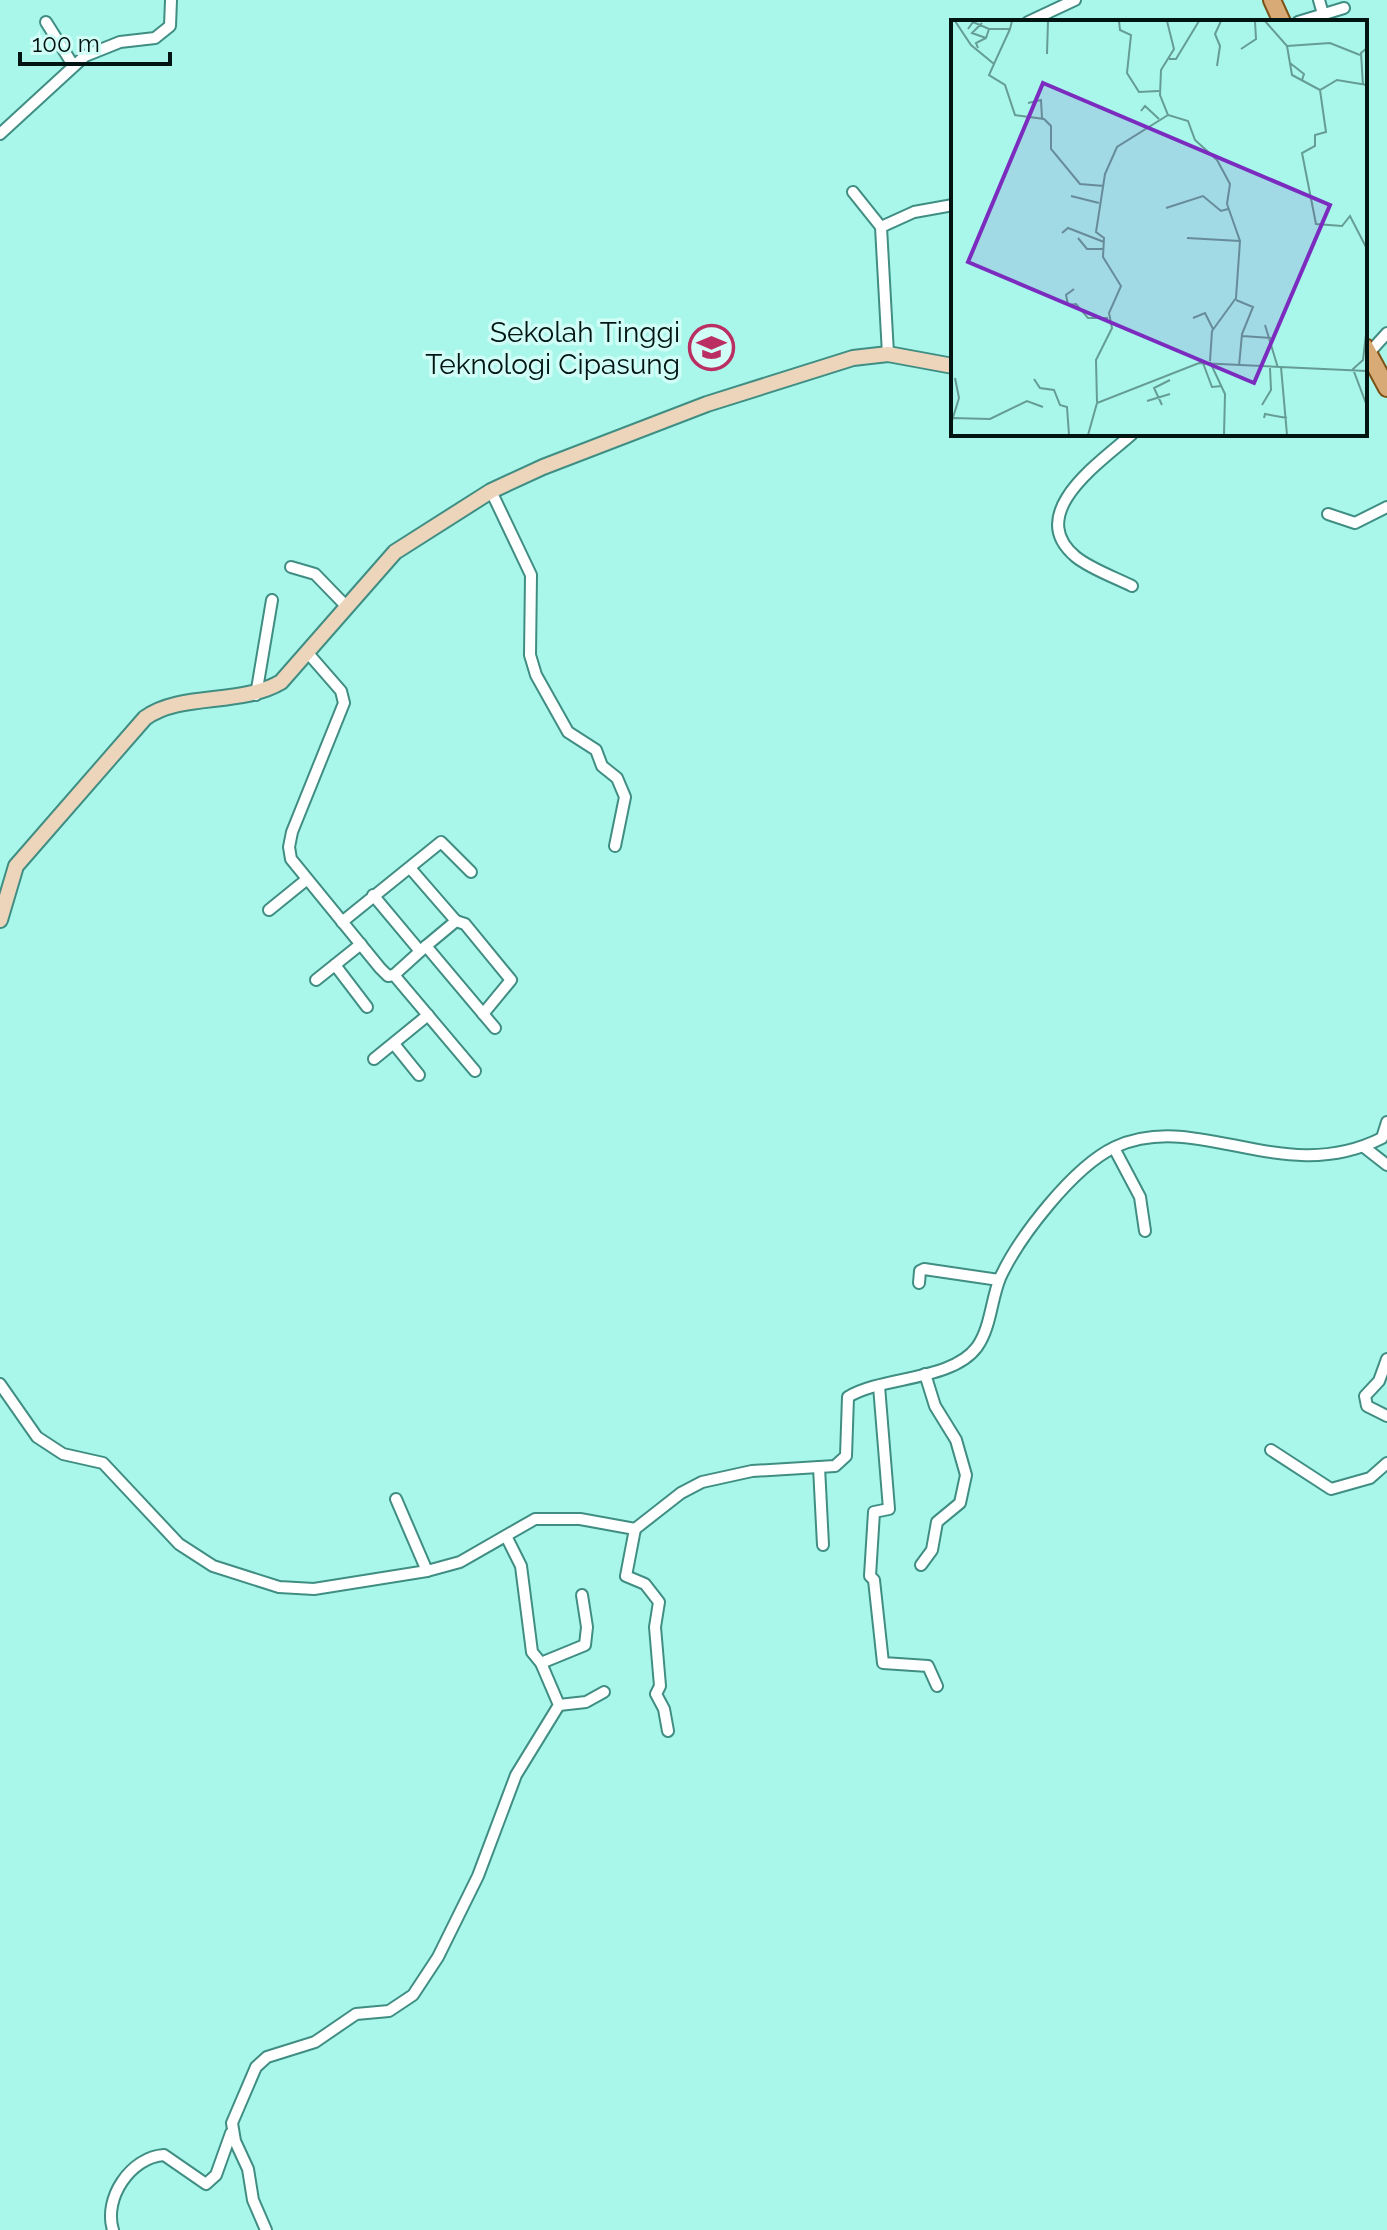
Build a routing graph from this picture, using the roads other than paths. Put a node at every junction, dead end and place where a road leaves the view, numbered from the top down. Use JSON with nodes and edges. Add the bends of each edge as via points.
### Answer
{"nodes":[{"id":1,"x":171,"y":0,"type":"edge"},
{"id":2,"x":1075,"y":0,"type":"edge"},
{"id":3,"x":1272,"y":0,"type":"edge"},
{"id":4,"x":1319,"y":0,"type":"edge"},
{"id":5,"x":1344,"y":8,"type":"dead end"},
{"id":6,"x":1323,"y":14,"type":"junction"},
{"id":7,"x":1042,"y":18,"type":"edge"},
{"id":8,"x":1281,"y":20,"type":"edge"},
{"id":9,"x":1304,"y":20,"type":"edge"},
{"id":10,"x":46,"y":22,"type":"dead end"},
{"id":11,"x":73,"y":65,"type":"junction"},
{"id":12,"x":0,"y":134,"type":"edge"},
{"id":13,"x":853,"y":192,"type":"dead end"},
{"id":14,"x":951,"y":205,"type":"edge"},
{"id":15,"x":881,"y":227,"type":"junction"},
{"id":16,"x":1387,"y":333,"type":"edge"},
{"id":17,"x":1367,"y":351,"type":"edge"},
{"id":18,"x":888,"y":354,"type":"junction"},
{"id":19,"x":1367,"y":354,"type":"edge"},
{"id":20,"x":951,"y":366,"type":"edge"},
{"id":21,"x":1387,"y":388,"type":"edge"},
{"id":22,"x":1130,"y":436,"type":"edge"},
{"id":23,"x":491,"y":491,"type":"junction"},
{"id":24,"x":1387,"y":507,"type":"edge"},
{"id":25,"x":1328,"y":514,"type":"dead end"},
{"id":26,"x":291,"y":567,"type":"dead end"},
{"id":27,"x":1132,"y":586,"type":"dead end"},
{"id":28,"x":272,"y":600,"type":"dead end"},
{"id":29,"x":347,"y":607,"type":"junction"},
{"id":30,"x":307,"y":652,"type":"junction"},
{"id":31,"x":256,"y":695,"type":"junction"},
{"id":32,"x":615,"y":846,"type":"dead end"},
{"id":33,"x":410,"y":868,"type":"junction"},
{"id":34,"x":471,"y":872,"type":"dead end"},
{"id":35,"x":306,"y":880,"type":"junction"},
{"id":36,"x":373,"y":895,"type":"junction"},
{"id":37,"x":269,"y":910,"type":"dead end"},
{"id":38,"x":0,"y":920,"type":"edge"},
{"id":39,"x":456,"y":921,"type":"junction"},
{"id":40,"x":342,"y":922,"type":"junction"},
{"id":41,"x":361,"y":944,"type":"junction"},
{"id":42,"x":422,"y":948,"type":"junction"},
{"id":43,"x":335,"y":965,"type":"junction"},
{"id":44,"x":394,"y":975,"type":"junction"},
{"id":45,"x":316,"y":980,"type":"dead end"},
{"id":46,"x":367,"y":1007,"type":"dead end"},
{"id":47,"x":483,"y":1014,"type":"junction"},
{"id":48,"x":428,"y":1015,"type":"junction"},
{"id":49,"x":495,"y":1028,"type":"dead end"},
{"id":50,"x":394,"y":1044,"type":"junction"},
{"id":51,"x":374,"y":1059,"type":"dead end"},
{"id":52,"x":475,"y":1071,"type":"dead end"},
{"id":53,"x":419,"y":1075,"type":"dead end"},
{"id":54,"x":1387,"y":1122,"type":"edge"},
{"id":55,"x":1364,"y":1147,"type":"junction"},
{"id":56,"x":1114,"y":1148,"type":"junction"},
{"id":57,"x":1387,"y":1165,"type":"edge"},
{"id":58,"x":1145,"y":1231,"type":"dead end"},
{"id":59,"x":999,"y":1280,"type":"junction"},
{"id":60,"x":919,"y":1283,"type":"dead end"},
{"id":61,"x":1387,"y":1359,"type":"edge"},
{"id":62,"x":925,"y":1374,"type":"junction"},
{"id":63,"x":0,"y":1384,"type":"edge"},
{"id":64,"x":879,"y":1386,"type":"junction"},
{"id":65,"x":1387,"y":1416,"type":"edge"},
{"id":66,"x":1271,"y":1450,"type":"dead end"},
{"id":67,"x":1387,"y":1463,"type":"edge"},
{"id":68,"x":819,"y":1467,"type":"junction"},
{"id":69,"x":396,"y":1499,"type":"dead end"},
{"id":70,"x":635,"y":1529,"type":"junction"},
{"id":71,"x":507,"y":1538,"type":"junction"},
{"id":72,"x":823,"y":1545,"type":"dead end"},
{"id":73,"x":921,"y":1565,"type":"dead end"},
{"id":74,"x":427,"y":1571,"type":"junction"},
{"id":75,"x":582,"y":1595,"type":"dead end"},
{"id":76,"x":541,"y":1663,"type":"junction"},
{"id":77,"x":937,"y":1686,"type":"dead end"},
{"id":78,"x":604,"y":1692,"type":"dead end"},
{"id":79,"x":559,"y":1705,"type":"junction"},
{"id":80,"x":668,"y":1731,"type":"dead end"},
{"id":81,"x":232,"y":2123,"type":"junction"},
{"id":82,"x":113,"y":2230,"type":"edge"},
{"id":83,"x":266,"y":2230,"type":"edge"}],
"edges":[{"from":1,"to":11,"type":"street","via":[[170,26],[155,38],[120,42]]},
{"from":2,"to":7,"type":"street"},
{"from":3,"to":8,"type":"main road"},
{"from":4,"to":6,"type":"street"},
{"from":5,"to":6,"type":"street"},
{"from":6,"to":9,"type":"street"},
{"from":10,"to":11,"type":"street"},
{"from":11,"to":12,"type":"street"},
{"from":13,"to":15,"type":"street"},
{"from":14,"to":15,"type":"street","via":[[914,212]]},
{"from":15,"to":18,"type":"street"},
{"from":16,"to":17,"type":"street"},
{"from":18,"to":20,"type":"main road"},
{"from":18,"to":23,"type":"main road","via":[[853,358],[707,404]]},
{"from":19,"to":21,"type":"main road"},
{"from":22,"to":27,"type":"street","via":[[1067,492],[1059,518],[1061,534],[1078,558]]},
{"from":23,"to":29,"type":"main road","via":[[404,544]]},
{"from":23,"to":32,"type":"street","via":[[531,575],[530,655],[536,675],[567,730],[596,750],[623,790]]},
{"from":24,"to":25,"type":"street","via":[[1355,523]]},
{"from":26,"to":29,"type":"street","via":[[315,574]]},
{"from":28,"to":31,"type":"street"},
{"from":29,"to":30,"type":"main road"},
{"from":30,"to":31,"type":"main road","via":[[281,682]]},
{"from":30,"to":35,"type":"street","via":[[341,691],[344,703],[289,847]]},
{"from":31,"to":38,"type":"main road","via":[[160,709],[145,718],[16,866]]},
{"from":33,"to":34,"type":"street","via":[[441,842]]},
{"from":33,"to":36,"type":"street"},
{"from":33,"to":39,"type":"street"},
{"from":35,"to":37,"type":"street"},
{"from":35,"to":40,"type":"street"},
{"from":36,"to":40,"type":"street"},
{"from":36,"to":42,"type":"street"},
{"from":39,"to":42,"type":"street"},
{"from":39,"to":47,"type":"street","via":[[465,924],[511,978]]},
{"from":40,"to":41,"type":"street"},
{"from":41,"to":43,"type":"street"},
{"from":41,"to":44,"type":"street","via":[[388,976]]},
{"from":42,"to":44,"type":"street"},
{"from":42,"to":47,"type":"street"},
{"from":43,"to":45,"type":"street"},
{"from":43,"to":46,"type":"street"},
{"from":44,"to":48,"type":"street"},
{"from":47,"to":49,"type":"street"},
{"from":48,"to":50,"type":"street"},
{"from":48,"to":52,"type":"street"},
{"from":50,"to":51,"type":"street"},
{"from":50,"to":53,"type":"street"},
{"from":54,"to":55,"type":"street","via":[[1382,1138]]},
{"from":55,"to":56,"type":"street","via":[[1306,1157],[1156,1137]]},
{"from":55,"to":57,"type":"street"},
{"from":56,"to":58,"type":"street","via":[[1140,1197]]},
{"from":56,"to":59,"type":"street","via":[[1062,1191],[1026,1232]]},
{"from":59,"to":60,"type":"street","via":[[924,1269]]},
{"from":59,"to":62,"type":"street","via":[[977,1347],[964,1359]]},
{"from":61,"to":65,"type":"street","via":[[1379,1381],[1365,1396],[1367,1406]]},
{"from":62,"to":64,"type":"street"},
{"from":62,"to":73,"type":"street","via":[[966,1475],[960,1503],[937,1522],[932,1550]]},
{"from":63,"to":74,"type":"street","via":[[43,1443],[63,1454],[103,1463],[179,1544],[213,1566],[279,1587],[314,1589]]},
{"from":64,"to":68,"type":"street","via":[[848,1397],[846,1456],[835,1466]]},
{"from":64,"to":77,"type":"street","via":[[889,1509],[874,1512],[870,1576],[883,1663],[928,1666]]},
{"from":66,"to":67,"type":"street","via":[[1331,1489],[1370,1478]]},
{"from":68,"to":70,"type":"street","via":[[752,1471],[702,1482]]},
{"from":68,"to":72,"type":"street"},
{"from":69,"to":74,"type":"street"},
{"from":70,"to":71,"type":"street","via":[[559,1517],[535,1519]]},
{"from":70,"to":80,"type":"street","via":[[626,1576],[645,1584],[659,1602],[656,1694]]},
{"from":71,"to":74,"type":"street","via":[[460,1562]]},
{"from":71,"to":76,"type":"street","via":[[521,1566],[528,1633]]},
{"from":75,"to":76,"type":"street","via":[[585,1645]]},
{"from":76,"to":79,"type":"street"},
{"from":78,"to":79,"type":"street","via":[[586,1702]]},
{"from":79,"to":81,"type":"street","via":[[516,1775],[478,1876],[413,1995],[389,2011],[356,2014],[315,2042],[262,2060]]},
{"from":81,"to":82,"type":"street","via":[[216,2175],[208,2183],[200,2183],[164,2155],[139,2163],[113,2199]]},
{"from":81,"to":83,"type":"street"}]}
